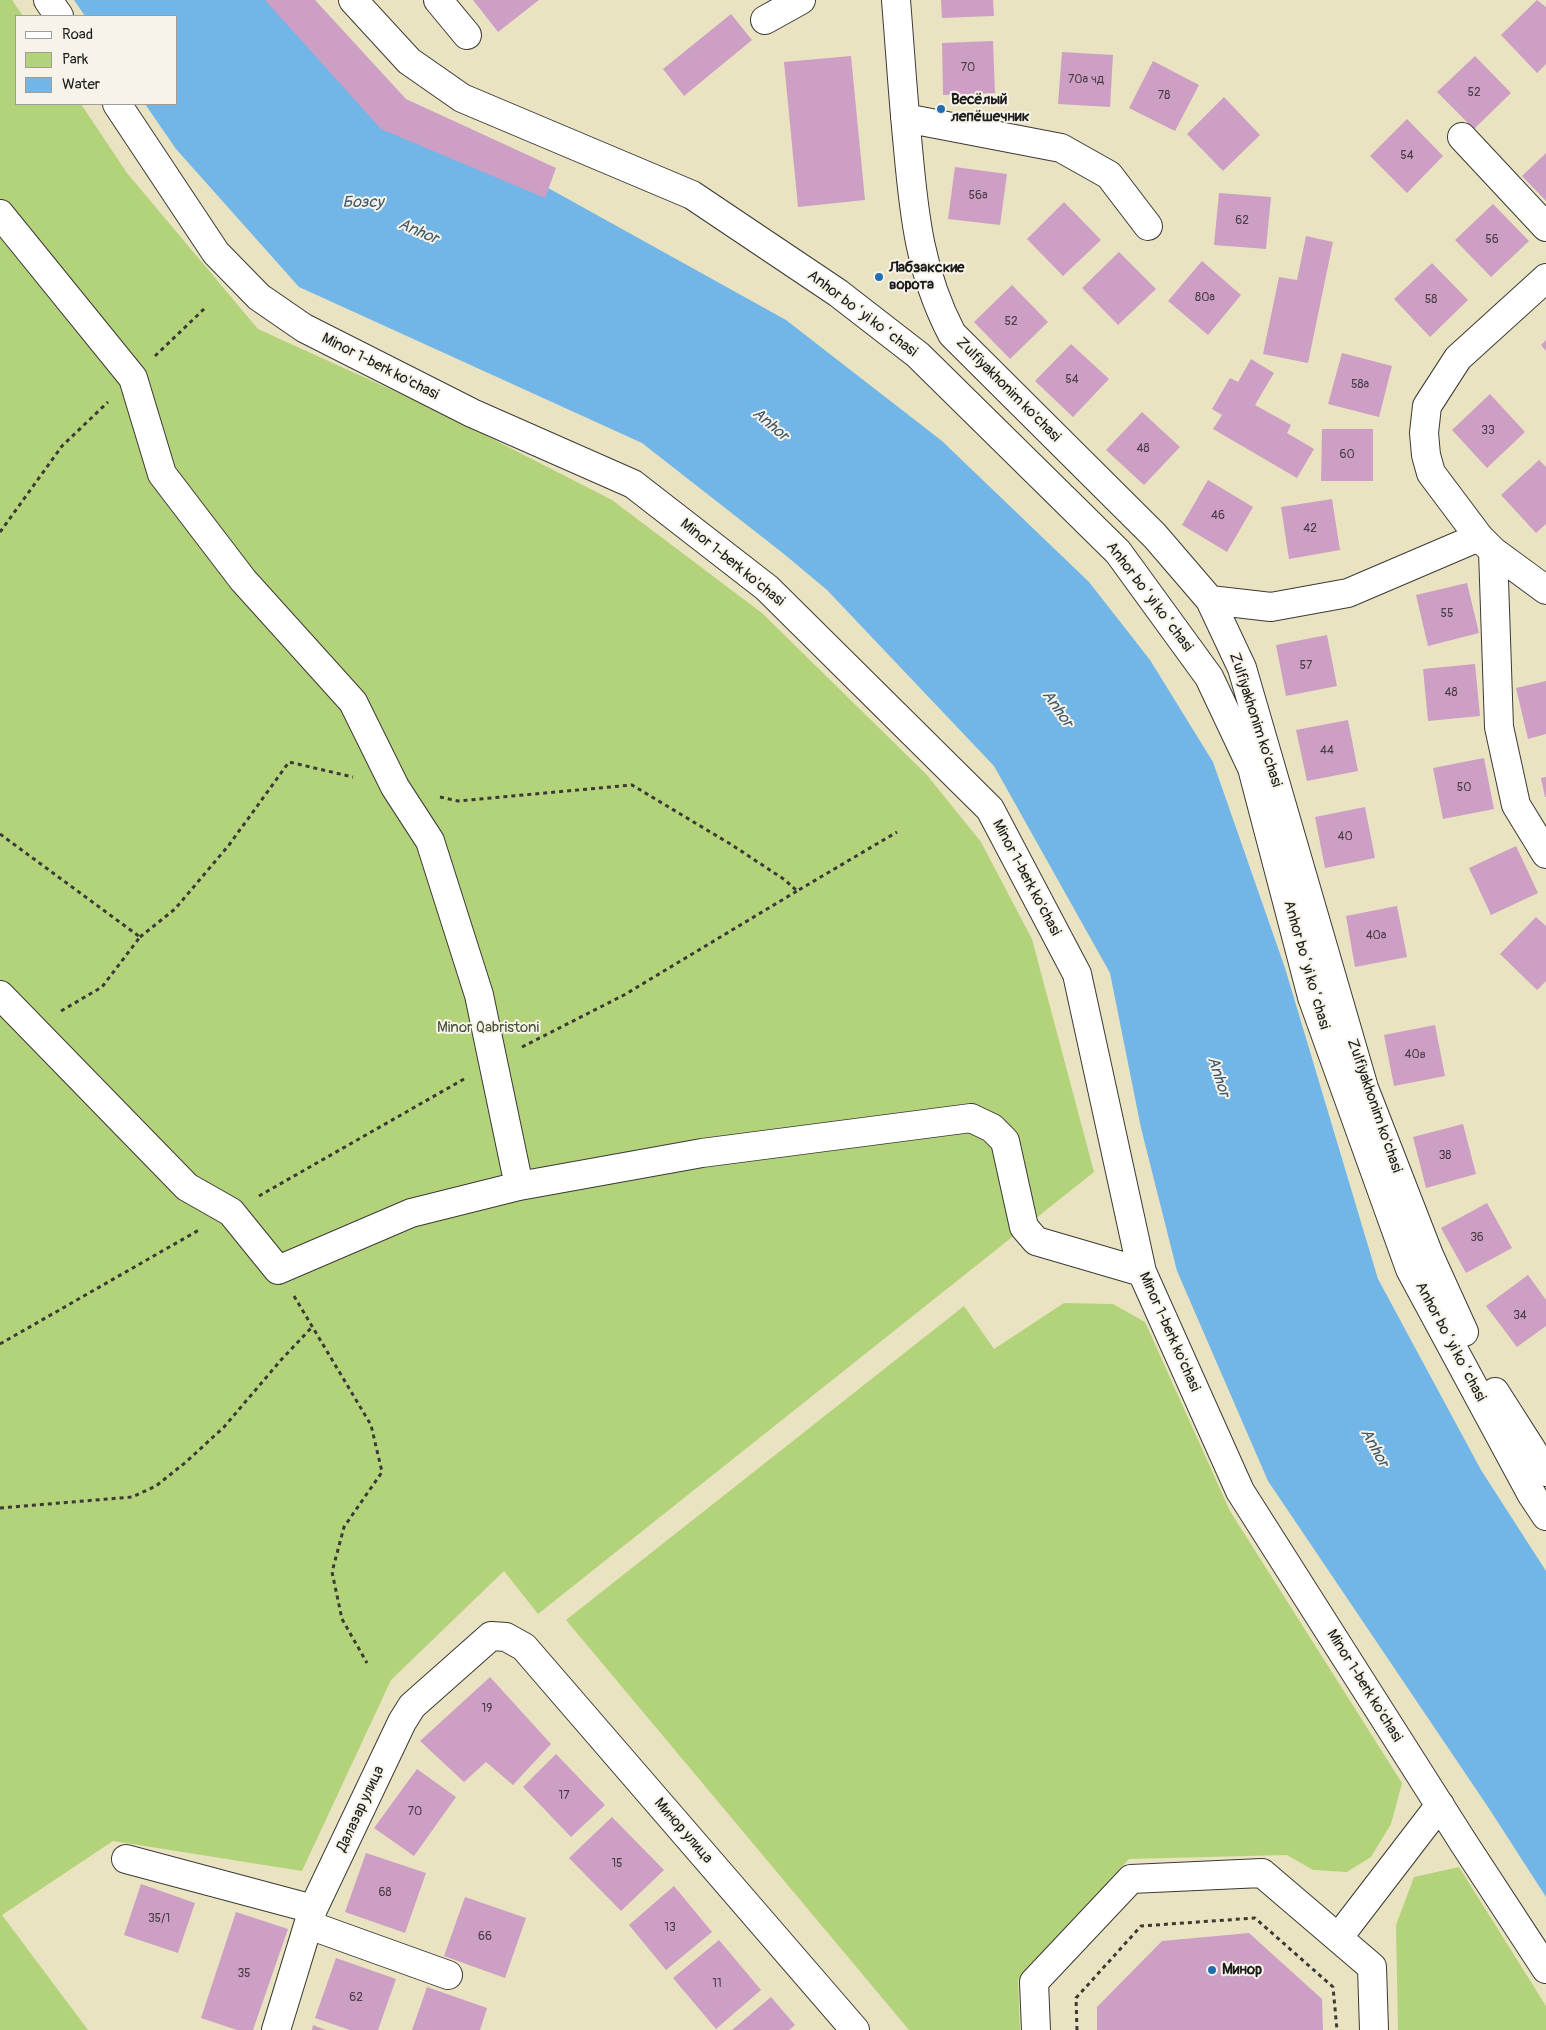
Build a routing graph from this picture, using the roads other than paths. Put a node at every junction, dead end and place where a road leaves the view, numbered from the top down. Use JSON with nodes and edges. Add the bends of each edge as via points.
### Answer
{"nodes":[{"id":1,"x":48,"y":0,"type":"edge"},
{"id":2,"x":438,"y":0,"type":"edge"},
{"id":3,"x":801,"y":0,"type":"edge"},
{"id":4,"x":896,"y":0,"type":"edge"},
{"id":5,"x":358,"y":2,"type":"edge"},
{"id":6,"x":58,"y":15,"type":"edge"},
{"id":7,"x":765,"y":20,"type":"dead end"},
{"id":8,"x":466,"y":35,"type":"dead end"},
{"id":9,"x":118,"y":105,"type":"edge"},
{"id":10,"x":905,"y":118,"type":"junction"},
{"id":11,"x":1462,"y":137,"type":"dead end"},
{"id":12,"x":0,"y":214,"type":"edge"},
{"id":13,"x":1148,"y":226,"type":"dead end"},
{"id":14,"x":1546,"y":227,"type":"edge"},
{"id":15,"x":1546,"y":278,"type":"edge"},
{"id":16,"x":1486,"y":544,"type":"junction"},
{"id":17,"x":1546,"y":590,"type":"edge"},
{"id":18,"x":1210,"y":600,"type":"junction"},
{"id":19,"x":1546,"y":854,"type":"edge"},
{"id":20,"x":0,"y":995,"type":"edge"},
{"id":21,"x":519,"y":1186,"type":"junction"},
{"id":22,"x":1142,"y":1272,"type":"junction"},
{"id":23,"x":1546,"y":1472,"type":"edge"},
{"id":24,"x":1546,"y":1516,"type":"edge"},
{"id":25,"x":506,"y":1637,"type":"joint"},
{"id":26,"x":1440,"y":1806,"type":"junction"},
{"id":27,"x":126,"y":1859,"type":"dead end"},
{"id":28,"x":311,"y":1917,"type":"junction"},
{"id":29,"x":1338,"y":1938,"type":"junction"},
{"id":30,"x":1546,"y":1968,"type":"edge"},
{"id":31,"x":448,"y":1974,"type":"dead end"},
{"id":32,"x":276,"y":2030,"type":"edge"},
{"id":33,"x":855,"y":2030,"type":"edge"},
{"id":34,"x":1036,"y":2030,"type":"edge"},
{"id":35,"x":1374,"y":2030,"type":"edge"}],
"edges":[{"from":1,"to":6,"type":"street"},
{"from":2,"to":8,"type":"street"},
{"from":3,"to":7,"type":"street"},
{"from":4,"to":10,"type":"street","name":"Zulfiyakhonim ko'chasi"},
{"from":5,"to":24,"type":"street","name":"Anhor boʻyi koʻchasi","via":[[409,61],[462,98],[692,195],[838,292],[918,356],[1118,552],[1209,676],[1252,768],[1312,997],[1410,1269]]},
{"from":9,"to":22,"type":"street","name":"Minor 1-berk ko'chasi","via":[[216,252],[259,297],[304,328],[472,413],[633,484],[767,588],[990,809],[1077,974]]},
{"from":10,"to":13,"type":"street","via":[[1061,148],[1109,175]]},
{"from":10,"to":18,"type":"street","name":"Zulfiyakhonim ko'chasi","via":[[919,244],[932,289],[952,334],[1155,536]]},
{"from":11,"to":14,"type":"street"},
{"from":12,"to":21,"type":"street","via":[[132,378],[162,474],[243,580],[353,702],[395,787],[430,842],[479,995]]},
{"from":15,"to":16,"type":"street","via":[[1458,358],[1427,406],[1424,433],[1431,473]]},
{"from":16,"to":17,"type":"street"},
{"from":16,"to":18,"type":"street","via":[[1348,593],[1271,607]]},
{"from":16,"to":19,"type":"street","via":[[1498,727],[1516,805]]},
{"from":18,"to":23,"type":"street","name":"Zulfiyakhonim ko'chasi","via":[[1242,668],[1368,1097],[1444,1289],[1490,1384]]},
{"from":20,"to":21,"type":"street","via":[[188,1186],[231,1212],[278,1270],[411,1213]]},
{"from":21,"to":22,"type":"street","via":[[702,1153],[971,1118],[992,1128],[1005,1141],[1024,1227],[1036,1241]]},
{"from":22,"to":26,"type":"street","name":"Minor 1-berk ko'chasi","via":[[1240,1491]]},
{"from":25,"to":28,"type":"street","name":"Далазар улица","via":[[491,1636],[412,1706]]},
{"from":25,"to":33,"type":"street","name":"Минор улица","via":[[524,1647]]},
{"from":26,"to":29,"type":"street"},
{"from":26,"to":30,"type":"street","name":"Minor 1-berk ko'chasi"},
{"from":27,"to":28,"type":"street"},
{"from":28,"to":31,"type":"street"},
{"from":28,"to":32,"type":"street","name":"Далазар улица"},
{"from":29,"to":34,"type":"street","via":[[1262,1873],[1130,1879],[1034,1982]]},
{"from":29,"to":35,"type":"street","via":[[1372,1967]]}]}
